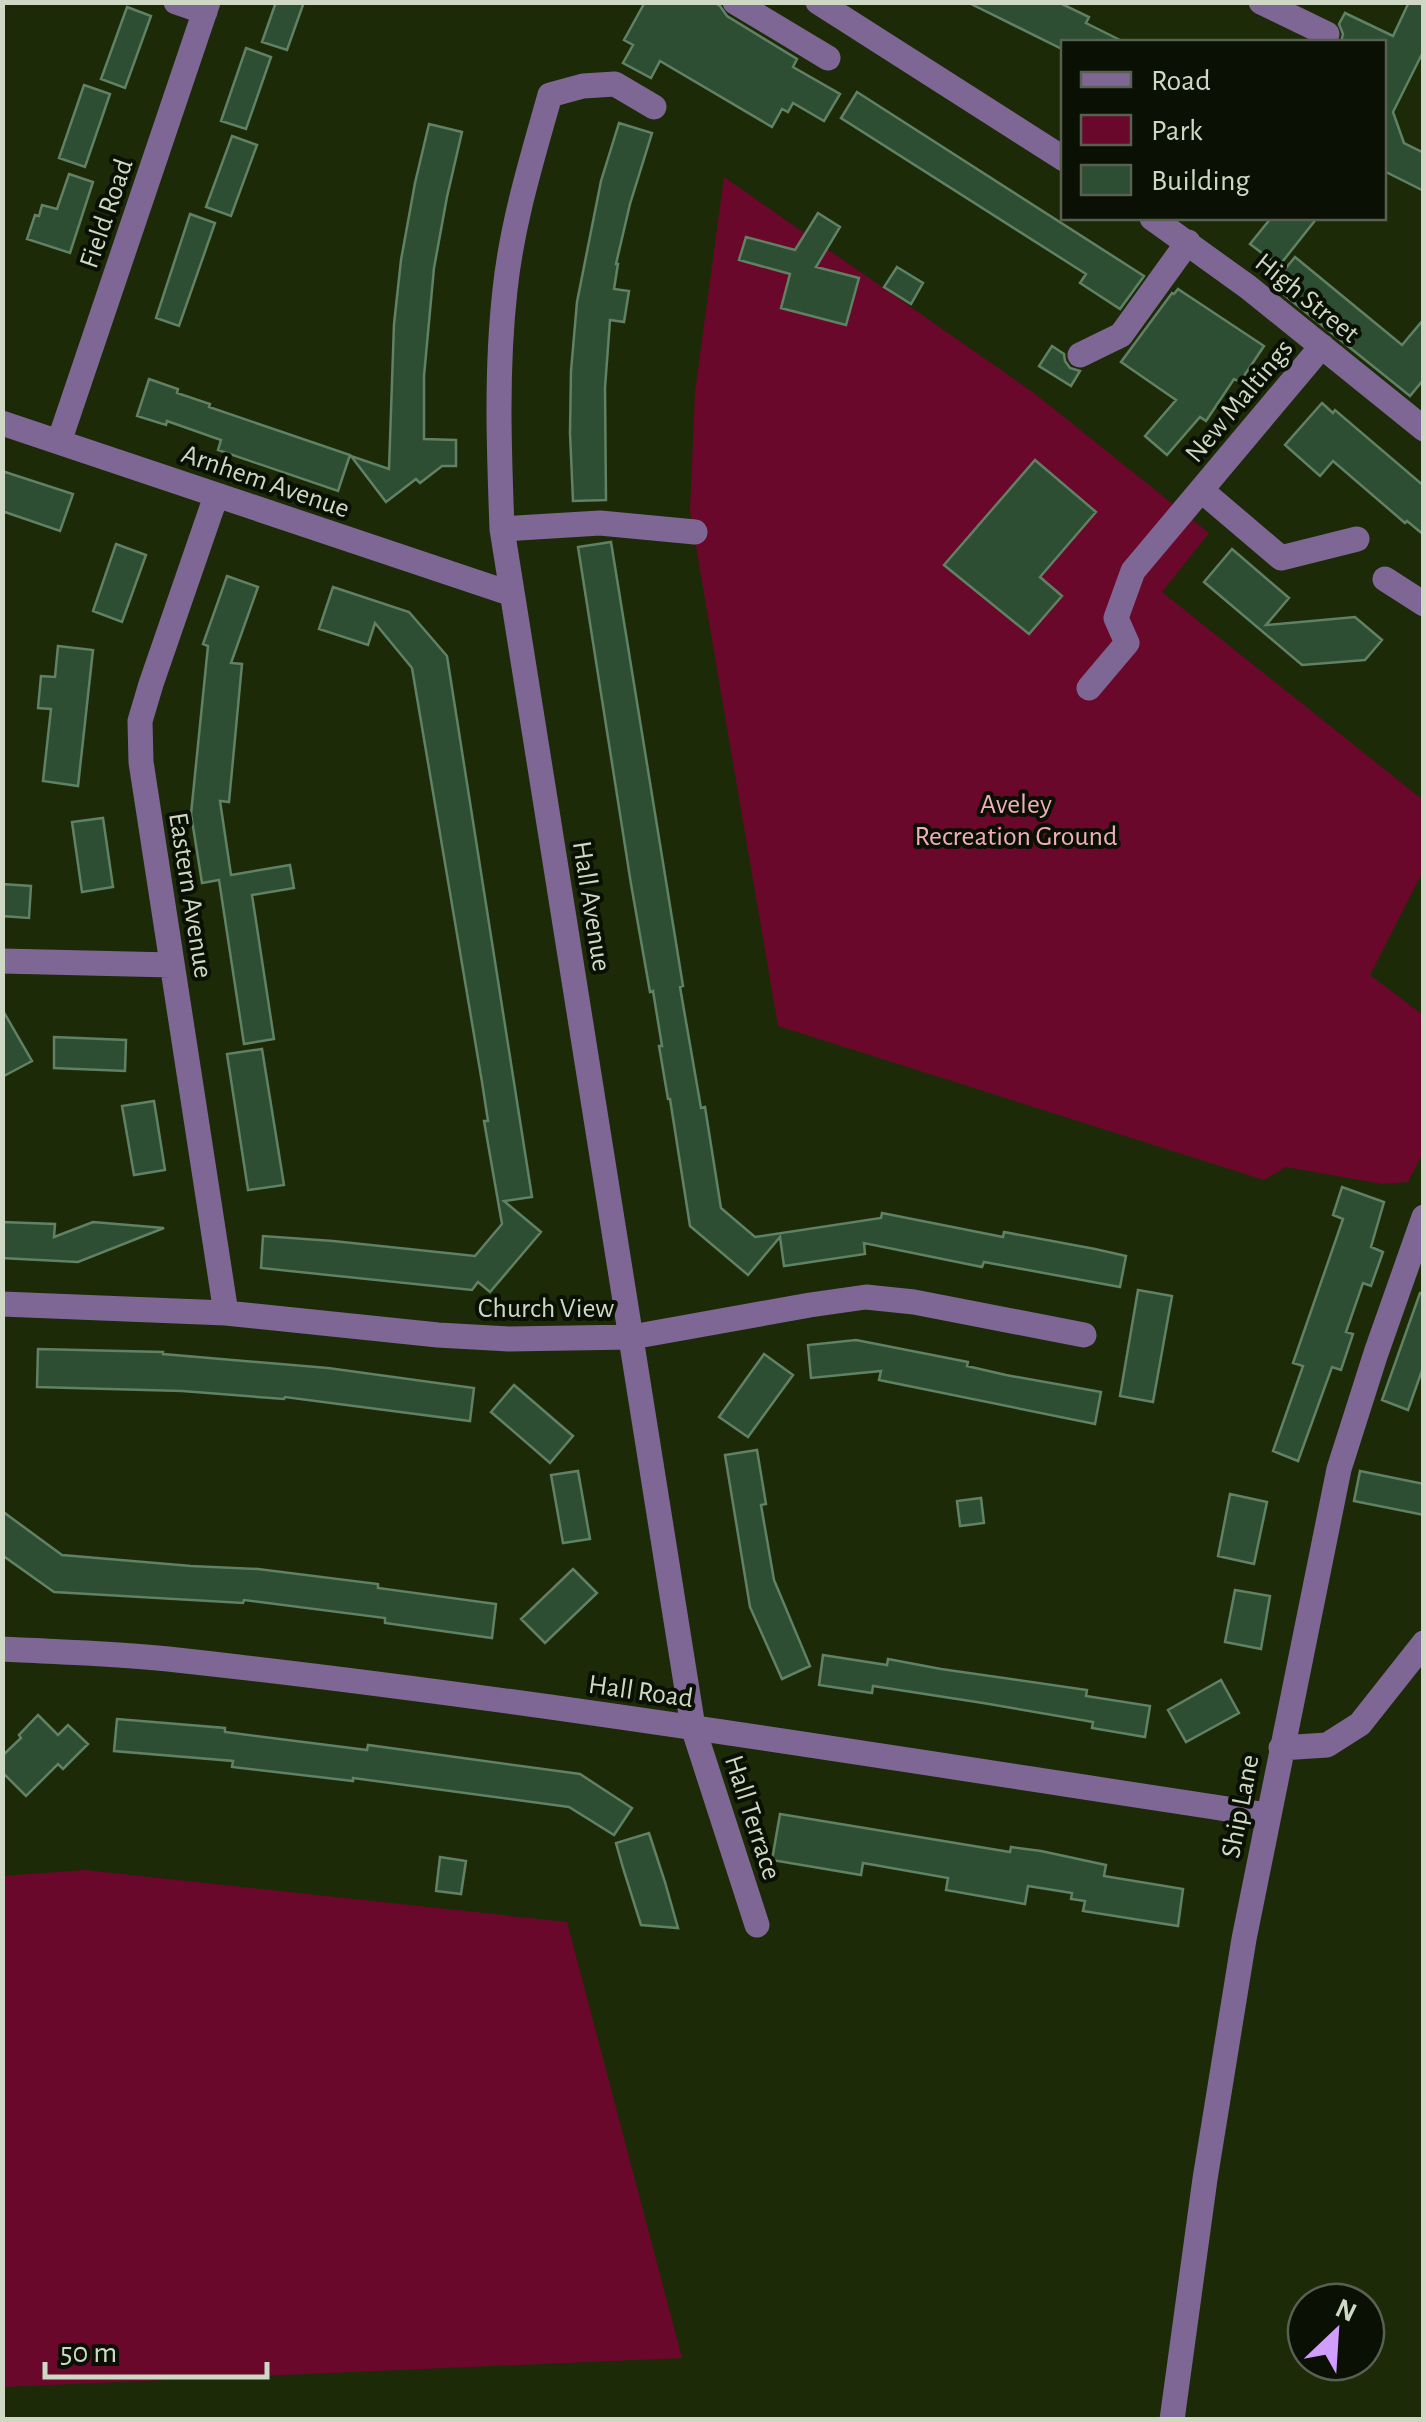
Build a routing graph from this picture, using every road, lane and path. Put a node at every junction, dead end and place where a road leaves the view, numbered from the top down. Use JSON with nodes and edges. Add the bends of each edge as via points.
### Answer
{"nodes":[{"id":1,"x":176,"y":2,"type":"edge"},
{"id":2,"x":735,"y":2,"type":"edge"},
{"id":3,"x":818,"y":2,"type":"edge"},
{"id":4,"x":1261,"y":2,"type":"edge"},
{"id":5,"x":206,"y":7,"type":"edge"},
{"id":6,"x":1327,"y":34,"type":"dead end"},
{"id":7,"x":828,"y":58,"type":"dead end"},
{"id":8,"x":654,"y":107,"type":"dead end"},
{"id":9,"x":1061,"y":157,"type":"edge"},
{"id":10,"x":1155,"y":220,"type":"edge"},
{"id":11,"x":1188,"y":242,"type":"junction"},
{"id":12,"x":1322,"y":346,"type":"junction"},
{"id":13,"x":1080,"y":355,"type":"dead end"},
{"id":14,"x":2,"y":423,"type":"edge"},
{"id":15,"x":1424,"y":429,"type":"edge"},
{"id":16,"x":59,"y":442,"type":"junction"},
{"id":17,"x":1202,"y":490,"type":"junction"},
{"id":18,"x":216,"y":496,"type":"junction"},
{"id":19,"x":502,"y":529,"type":"junction"},
{"id":20,"x":695,"y":532,"type":"dead end"},
{"id":21,"x":1357,"y":539,"type":"dead end"},
{"id":22,"x":1385,"y":578,"type":"dead end"},
{"id":23,"x":512,"y":594,"type":"junction"},
{"id":24,"x":1424,"y":604,"type":"edge"},
{"id":25,"x":1089,"y":688,"type":"dead end"},
{"id":26,"x":2,"y":961,"type":"edge"},
{"id":27,"x":172,"y":965,"type":"junction"},
{"id":28,"x":1423,"y":1218,"type":"edge"},
{"id":29,"x":2,"y":1304,"type":"edge"},
{"id":30,"x":226,"y":1313,"type":"junction"},
{"id":31,"x":1084,"y":1335,"type":"dead end"},
{"id":32,"x":632,"y":1337,"type":"junction"},
{"id":33,"x":1424,"y":1642,"type":"edge"},
{"id":34,"x":2,"y":1649,"type":"edge"},
{"id":35,"x":694,"y":1727,"type":"junction"},
{"id":36,"x":1281,"y":1748,"type":"junction"},
{"id":37,"x":1267,"y":1815,"type":"junction"},
{"id":38,"x":756,"y":1925,"type":"dead end"},
{"id":39,"x":1172,"y":2420,"type":"edge"}],
"edges":[{"from":1,"to":5,"type":"street"},
{"from":2,"to":7,"type":"street"},
{"from":3,"to":9,"type":"street"},
{"from":4,"to":6,"type":"street"},
{"from":5,"to":16,"type":"street","name":"Field Road"},
{"from":8,"to":19,"type":"street","name":"Hall Avenue","via":[[615,84],[550,95],[505,289],[497,409]]},
{"from":10,"to":11,"type":"street","name":"High Street"},
{"from":11,"to":12,"type":"street","name":"High Street"},
{"from":11,"to":13,"type":"street","via":[[1121,336]]},
{"from":12,"to":15,"type":"street","name":"High Street"},
{"from":12,"to":17,"type":"street","name":"New Maltings"},
{"from":14,"to":16,"type":"street","name":"Arnhem Avenue"},
{"from":16,"to":18,"type":"street","name":"Arnhem Avenue"},
{"from":17,"to":21,"type":"street","name":"New Maltings","via":[[1281,558]]},
{"from":17,"to":25,"type":"street","via":[[1134,571],[1116,618],[1127,643]]},
{"from":18,"to":23,"type":"street","name":"Arnhem Avenue"},
{"from":18,"to":27,"type":"street","name":"Eastern Avenue","via":[[140,721]]},
{"from":19,"to":20,"type":"street","via":[[600,523]]},
{"from":19,"to":23,"type":"street","name":"Hall Avenue"},
{"from":22,"to":24,"type":"street"},
{"from":23,"to":32,"type":"street","name":"Hall Avenue"},
{"from":26,"to":27,"type":"street"},
{"from":27,"to":30,"type":"street","name":"Eastern Avenue"},
{"from":28,"to":36,"type":"street","name":"Ship Lane","via":[[1339,1469]]},
{"from":29,"to":30,"type":"street","name":"Church View"},
{"from":30,"to":32,"type":"street","name":"Church View","via":[[438,1335]]},
{"from":31,"to":32,"type":"street","name":"Church View","via":[[866,1298]]},
{"from":32,"to":35,"type":"street","name":"Hall Avenue"},
{"from":33,"to":36,"type":"street","via":[[1360,1724],[1327,1745]]},
{"from":34,"to":35,"type":"street","name":"Hall Road","via":[[165,1659]]},
{"from":35,"to":37,"type":"street","name":"Hall Road"},
{"from":35,"to":38,"type":"street","name":"Hall Terrace"},
{"from":36,"to":37,"type":"street","name":"Ship Lane"},
{"from":37,"to":39,"type":"street","name":"Ship Lane"}]}
